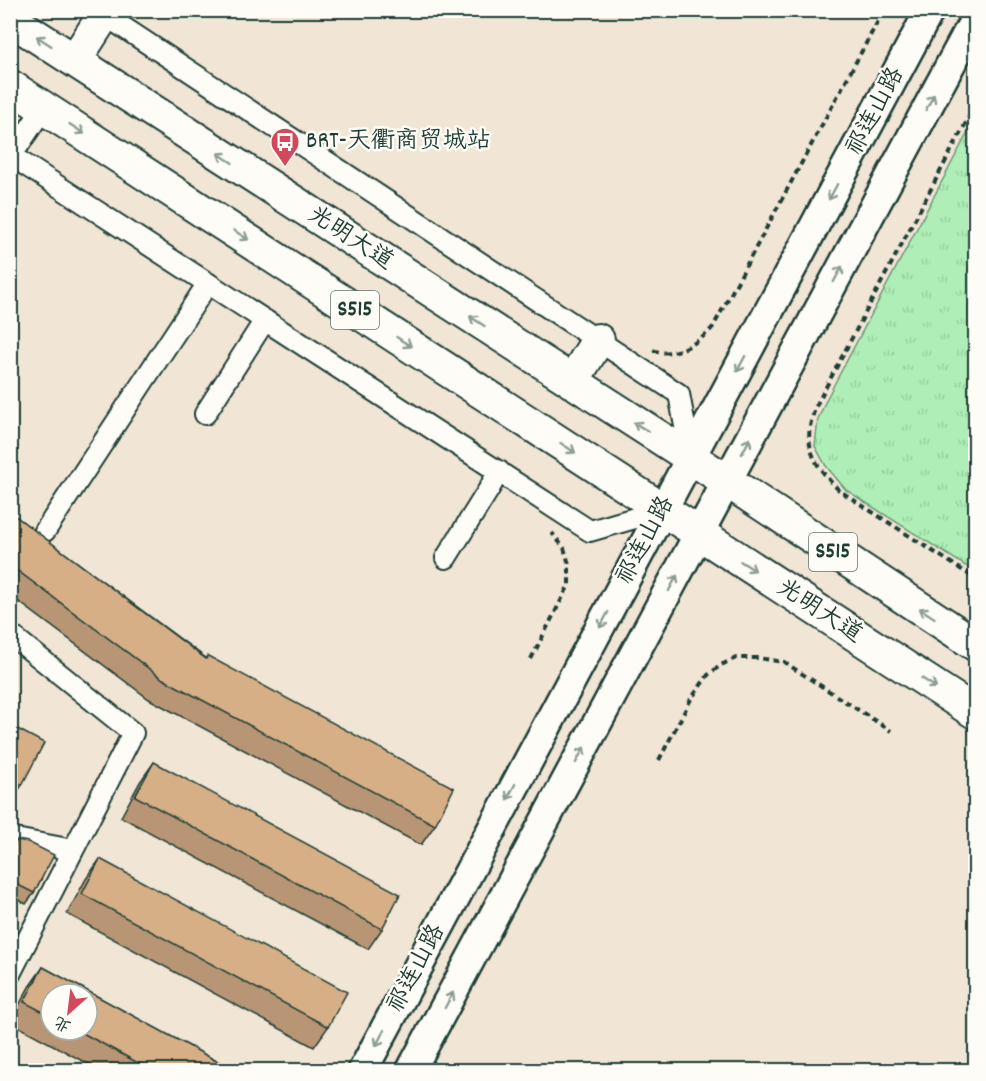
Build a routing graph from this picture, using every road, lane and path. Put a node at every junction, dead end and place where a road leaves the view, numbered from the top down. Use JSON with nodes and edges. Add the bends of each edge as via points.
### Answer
{"nodes":[{"id":1,"x":884,"y":10,"type":"edge"},
{"id":2,"x":930,"y":10,"type":"edge"},
{"id":3,"x":100,"y":13,"type":"edge"},
{"id":4,"x":975,"y":17,"type":"edge"},
{"id":5,"x":10,"y":19,"type":"edge"},
{"id":6,"x":75,"y":60,"type":"junction"},
{"id":7,"x":10,"y":86,"type":"edge"},
{"id":8,"x":975,"y":104,"type":"edge"},
{"id":9,"x":44,"y":107,"type":"junction"},
{"id":10,"x":11,"y":156,"type":"edge"},
{"id":11,"x":207,"y":283,"type":"junction"},
{"id":12,"x":265,"y":320,"type":"junction"},
{"id":13,"x":598,"y":340,"type":"junction"},
{"id":14,"x":644,"y":347,"type":"dead end"},
{"id":15,"x":572,"y":382,"type":"junction"},
{"id":16,"x":205,"y":414,"type":"dead end"},
{"id":17,"x":691,"y":458,"type":"junction"},
{"id":18,"x":499,"y":471,"type":"junction"},
{"id":19,"x":727,"y":481,"type":"junction"},
{"id":20,"x":663,"y":510,"type":"junction"},
{"id":21,"x":550,"y":530,"type":"dead end"},
{"id":22,"x":45,"y":531,"type":"dead end"},
{"id":23,"x":699,"y":534,"type":"junction"},
{"id":24,"x":446,"y":558,"type":"dead end"},
{"id":25,"x":975,"y":579,"type":"edge"},
{"id":26,"x":10,"y":634,"type":"edge"},
{"id":27,"x":975,"y":645,"type":"edge"},
{"id":28,"x":531,"y":659,"type":"dead end"},
{"id":29,"x":975,"y":713,"type":"edge"},
{"id":30,"x":891,"y":732,"type":"dead end"},
{"id":31,"x":659,"y":760,"type":"dead end"},
{"id":32,"x":10,"y":838,"type":"edge"},
{"id":33,"x":73,"y":850,"type":"junction"},
{"id":34,"x":10,"y":974,"type":"edge"},
{"id":35,"x":363,"y":1071,"type":"edge"},
{"id":36,"x":411,"y":1071,"type":"edge"}],
"edges":[{"from":1,"to":14,"type":"path","via":[[713,327],[703,338],[679,349],[659,353]]},
{"from":2,"to":17,"type":"main road","name":"祁连山路","one_way":true},
{"from":3,"to":6,"type":"main road"},
{"from":3,"to":13,"type":"street"},
{"from":19,"to":4,"type":"main road","name":"祁连山路","one_way":true},
{"from":6,"to":5,"type":"main road","name":"光明大道","number":"S515","one_way":true},
{"from":15,"to":6,"type":"main road","name":"光明大道","number":"S515","one_way":true},
{"from":7,"to":9,"type":"main road","name":"光明大道","number":"S515"},
{"from":8,"to":25,"type":"path","via":[[818,402],[809,433],[810,451],[822,474],[840,491]]},
{"from":9,"to":10,"type":"street"},
{"from":9,"to":20,"type":"main road","name":"光明大道","number":"S515","one_way":true},
{"from":10,"to":11,"type":"street","number":"S515"},
{"from":11,"to":12,"type":"street","number":"S515"},
{"from":11,"to":22,"type":"street"},
{"from":12,"to":16,"type":"street"},
{"from":12,"to":18,"type":"street","number":"S515"},
{"from":13,"to":15,"type":"main road"},
{"from":13,"to":17,"type":"street","via":[[679,394]]},
{"from":17,"to":15,"type":"main road","name":"光明大道","number":"S515","one_way":true},
{"from":17,"to":19,"type":"main road","name":"光明大道","number":"S515"},
{"from":17,"to":20,"type":"main road","name":"祁连山路"},
{"from":18,"to":20,"type":"street","number":"S515","via":[[590,531]]},
{"from":18,"to":24,"type":"street"},
{"from":19,"to":23,"type":"main road","name":"祁连山路"},
{"from":27,"to":19,"type":"main road","name":"光明大道","number":"S515","one_way":true},
{"from":20,"to":23,"type":"main road","name":"光明大道","number":"S515"},
{"from":20,"to":35,"type":"main road","name":"祁连山路","one_way":true},
{"from":21,"to":28,"type":"path","via":[[564,548],[569,585]]},
{"from":23,"to":29,"type":"main road","name":"光明大道","number":"S515","one_way":true},
{"from":36,"to":23,"type":"main road","name":"祁连山路","one_way":true},
{"from":26,"to":33,"type":"street","via":[[133,733]]},
{"from":30,"to":31,"type":"path","via":[[784,662],[736,658],[708,675]]},
{"from":32,"to":33,"type":"street"},
{"from":33,"to":34,"type":"street"}]}
